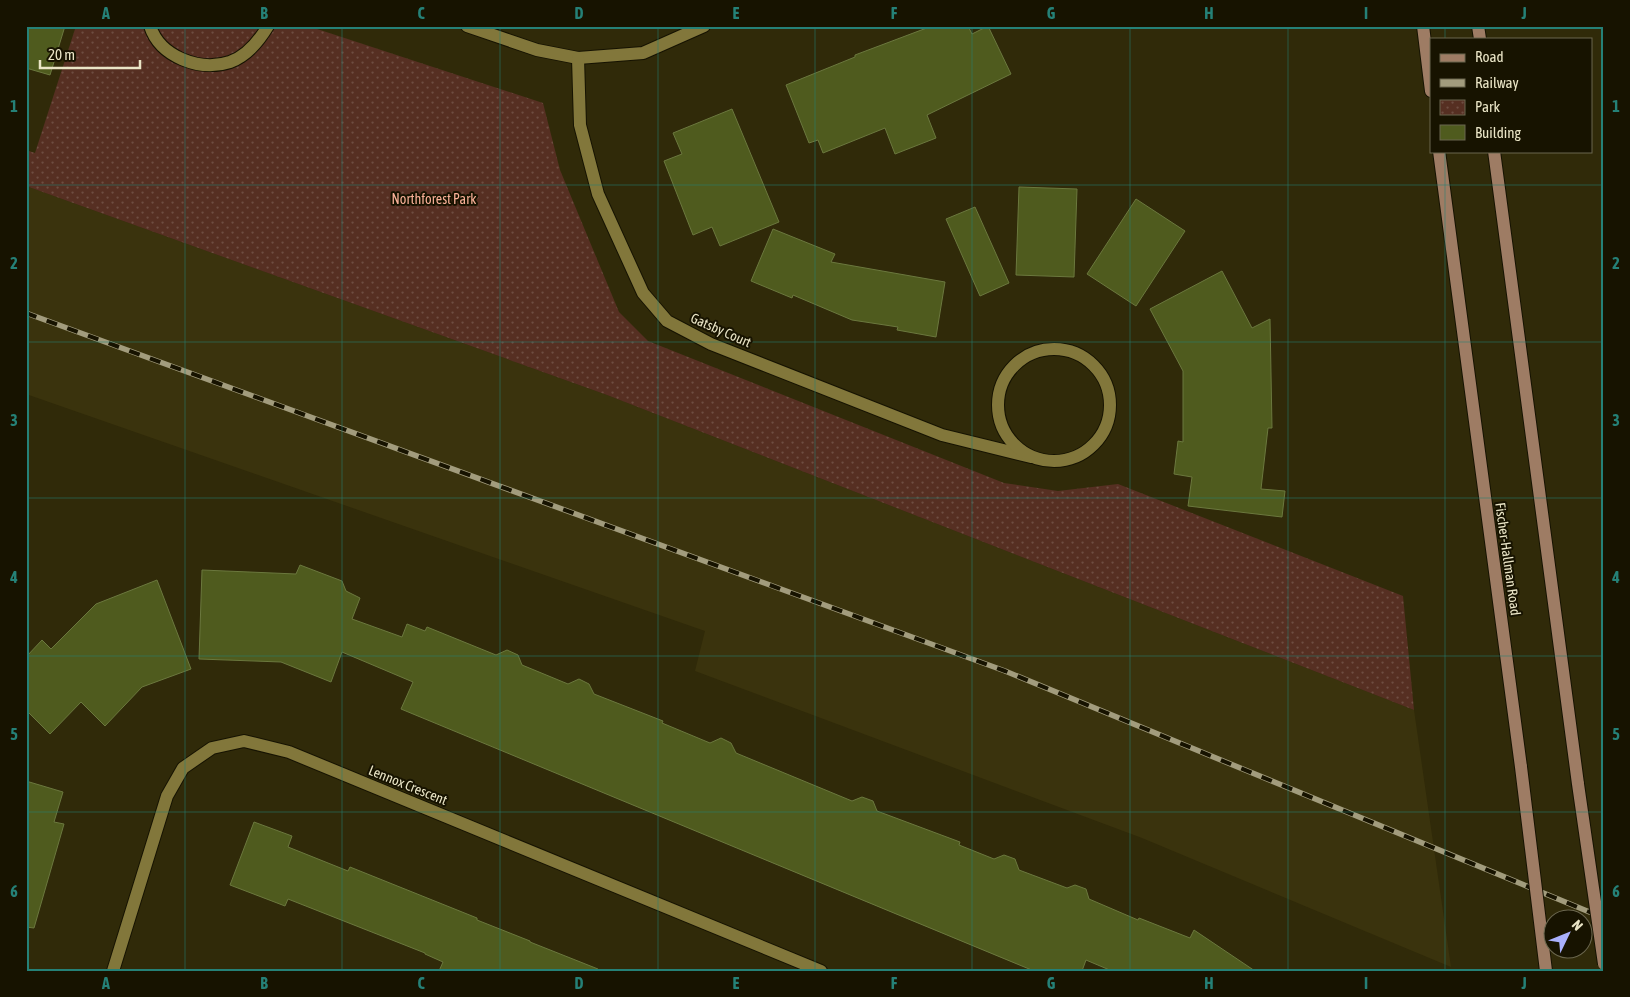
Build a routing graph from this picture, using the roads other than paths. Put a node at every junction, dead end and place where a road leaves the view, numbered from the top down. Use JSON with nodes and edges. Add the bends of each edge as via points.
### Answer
{"nodes":[{"id":1,"x":150,"y":26,"type":"edge"},
{"id":2,"x":268,"y":26,"type":"edge"},
{"id":3,"x":467,"y":26,"type":"edge"},
{"id":4,"x":704,"y":26,"type":"edge"},
{"id":5,"x":1423,"y":26,"type":"edge"},
{"id":6,"x":578,"y":58,"type":"junction"},
{"id":7,"x":1430,"y":83,"type":"edge"},
{"id":8,"x":1439,"y":152,"type":"edge"},
{"id":9,"x":1494,"y":152,"type":"edge"},
{"id":10,"x":1031,"y":457,"type":"junction"},
{"id":11,"x":1604,"y":964,"type":"edge"},
{"id":12,"x":113,"y":971,"type":"edge"},
{"id":13,"x":821,"y":971,"type":"edge"},
{"id":14,"x":1546,"y":971,"type":"edge"}],
"edges":[{"from":1,"to":2,"type":"street","via":[[166,50],[186,62],[209,66],[230,62],[256,45]]},
{"from":3,"to":6,"type":"street","via":[[537,50]]},
{"from":4,"to":6,"type":"street","via":[[643,53]]},
{"from":5,"to":7,"type":"main road"},
{"from":6,"to":10,"type":"street","name":"Gatsby Court","via":[[580,125],[598,194],[643,293],[667,320],[711,344],[942,435]]},
{"from":8,"to":14,"type":"main road","name":"Fischer-Hallman Road","bridge":true},
{"from":9,"to":11,"type":"main road","bridge":true},
{"from":10,"to":10,"type":"street","name":"Gatsby Court","via":[[1050,462],[1066,461],[1088,451],[1102,436],[1109,419],[1110,398],[1098,370],[1085,358],[1062,349],[1034,352],[1017,362],[1001,384],[997,403],[999,420],[1008,438]]},
{"from":12,"to":13,"type":"street","name":"Lennox Crescent","via":[[166,796],[183,768],[212,748],[244,742],[289,752]]}]}
